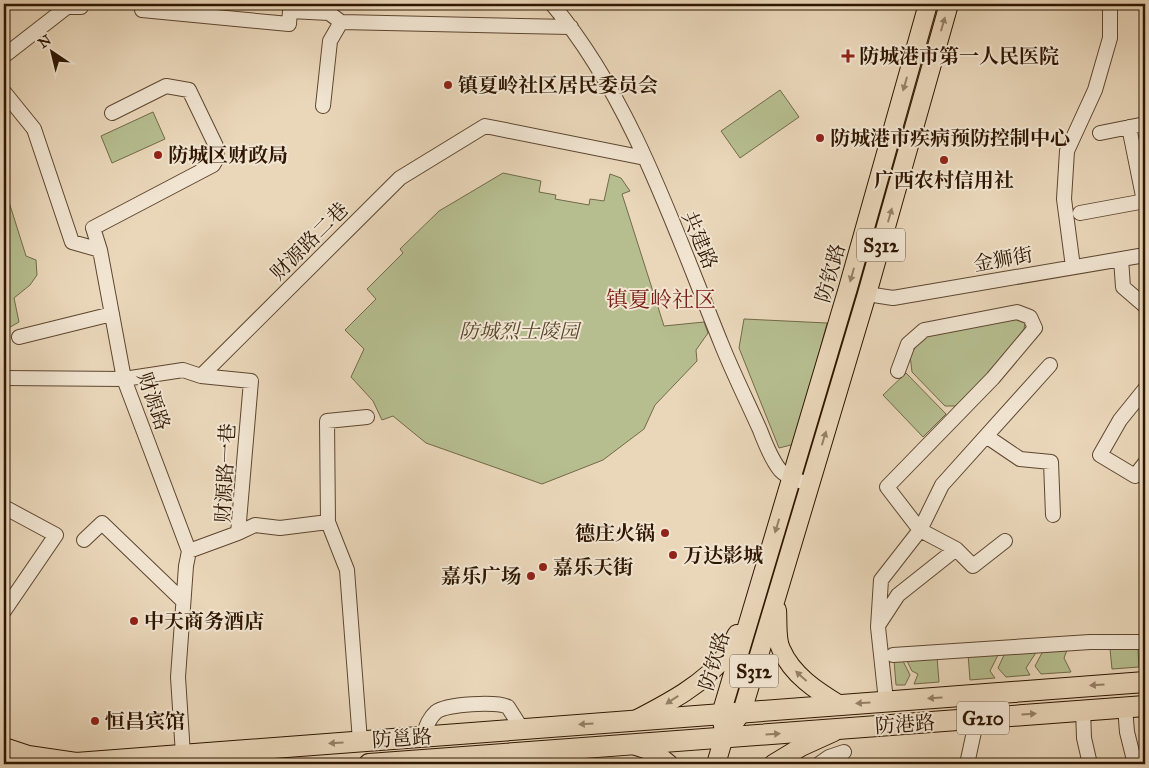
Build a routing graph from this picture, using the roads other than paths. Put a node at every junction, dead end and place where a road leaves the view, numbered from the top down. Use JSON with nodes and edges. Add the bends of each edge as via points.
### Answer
{"nodes":[{"id":1,"x":143,"y":4,"type":"edge"},
{"id":2,"x":552,"y":4,"type":"edge"},
{"id":3,"x":928,"y":4,"type":"edge"},
{"id":4,"x":949,"y":4,"type":"edge"},
{"id":5,"x":1110,"y":4,"type":"edge"},
{"id":6,"x":81,"y":7,"type":"dead end"},
{"id":7,"x":329,"y":9,"type":"edge"},
{"id":8,"x":342,"y":22,"type":"junction"},
{"id":9,"x":571,"y":27,"type":"junction"},
{"id":10,"x":4,"y":56,"type":"edge"},
{"id":11,"x":4,"y":92,"type":"edge"},
{"id":12,"x":323,"y":106,"type":"dead end"},
{"id":13,"x":112,"y":113,"type":"dead end"},
{"id":14,"x":1145,"y":124,"type":"edge"},
{"id":15,"x":1130,"y":127,"type":"junction"},
{"id":16,"x":1100,"y":133,"type":"dead end"},
{"id":17,"x":644,"y":158,"type":"junction"},
{"id":18,"x":1144,"y":201,"type":"edge"},
{"id":19,"x":1080,"y":213,"type":"dead end"},
{"id":20,"x":100,"y":250,"type":"junction"},
{"id":21,"x":1145,"y":254,"type":"edge"},
{"id":22,"x":1121,"y":259,"type":"junction"},
{"id":23,"x":1073,"y":267,"type":"junction"},
{"id":24,"x":867,"y":294,"type":"junction"},
{"id":25,"x":1145,"y":306,"type":"edge"},
{"id":26,"x":112,"y":314,"type":"junction"},
{"id":27,"x":19,"y":337,"type":"dead end"},
{"id":28,"x":1050,"y":365,"type":"dead end"},
{"id":29,"x":898,"y":371,"type":"dead end"},
{"id":30,"x":201,"y":376,"type":"junction"},
{"id":31,"x":4,"y":378,"type":"edge"},
{"id":32,"x":124,"y":379,"type":"junction"},
{"id":33,"x":1145,"y":389,"type":"edge"},
{"id":34,"x":367,"y":417,"type":"dead end"},
{"id":35,"x":986,"y":436,"type":"junction"},
{"id":36,"x":1145,"y":463,"type":"edge"},
{"id":37,"x":791,"y":479,"type":"junction"},
{"id":38,"x":810,"y":484,"type":"junction"},
{"id":39,"x":4,"y":507,"type":"edge"},
{"id":40,"x":1053,"y":515,"type":"dead end"},
{"id":41,"x":328,"y":522,"type":"junction"},
{"id":42,"x":920,"y":530,"type":"junction"},
{"id":43,"x":238,"y":533,"type":"junction"},
{"id":44,"x":84,"y":540,"type":"dead end"},
{"id":45,"x":1005,"y":541,"type":"dead end"},
{"id":46,"x":956,"y":549,"type":"junction"},
{"id":47,"x":189,"y":551,"type":"junction"},
{"id":48,"x":756,"y":596,"type":"junction"},
{"id":49,"x":776,"y":599,"type":"junction"},
{"id":50,"x":183,"y":601,"type":"junction"},
{"id":51,"x":4,"y":611,"type":"edge"},
{"id":52,"x":878,"y":627,"type":"junction"},
{"id":53,"x":1145,"y":642,"type":"edge"},
{"id":54,"x":893,"y":655,"type":"dead end"},
{"id":55,"x":1145,"y":682,"type":"edge"},
{"id":56,"x":886,"y":701,"type":"junction"},
{"id":57,"x":840,"y":705,"type":"junction"},
{"id":58,"x":1145,"y":706,"type":"edge"},
{"id":59,"x":1125,"y":707,"type":"junction"},
{"id":60,"x":1083,"y":710,"type":"junction"},
{"id":61,"x":742,"y":712,"type":"junction"},
{"id":62,"x":721,"y":714,"type":"junction"},
{"id":63,"x":977,"y":718,"type":"junction"},
{"id":64,"x":634,"y":720,"type":"junction"},
{"id":65,"x":522,"y":729,"type":"junction"},
{"id":66,"x":841,"y":729,"type":"junction"},
{"id":67,"x":423,"y":736,"type":"junction"},
{"id":68,"x":724,"y":737,"type":"junction"},
{"id":69,"x":360,"y":741,"type":"junction"},
{"id":70,"x":632,"y":744,"type":"junction"},
{"id":71,"x":4,"y":749,"type":"edge"},
{"id":72,"x":844,"y":752,"type":"dead end"},
{"id":73,"x":183,"y":754,"type":"junction"},
{"id":74,"x":421,"y":762,"type":"edge"},
{"id":75,"x":13,"y":764,"type":"edge"},
{"id":76,"x":369,"y":764,"type":"edge"},
{"id":77,"x":669,"y":764,"type":"edge"},
{"id":78,"x":716,"y":764,"type":"edge"},
{"id":79,"x":773,"y":764,"type":"edge"},
{"id":80,"x":819,"y":764,"type":"edge"},
{"id":81,"x":967,"y":764,"type":"edge"},
{"id":82,"x":1090,"y":764,"type":"edge"},
{"id":83,"x":1135,"y":764,"type":"edge"}],
"edges":[{"from":1,"to":7,"type":"street","via":[[142,10],[289,24],[290,11]]},
{"from":2,"to":9,"type":"street","name":"共建路"},
{"from":3,"to":37,"type":"main road","name":"防钦路","number":"S312","one_way":true},
{"from":24,"to":4,"type":"main road","name":"防钦路","number":"S312","one_way":true},
{"from":5,"to":23,"type":"street","via":[[1110,38],[1094,90],[1067,151],[1064,199]]},
{"from":6,"to":10,"type":"street","via":[[67,8]]},
{"from":7,"to":8,"type":"street"},
{"from":8,"to":9,"type":"street"},
{"from":8,"to":12,"type":"street","via":[[330,42]]},
{"from":9,"to":17,"type":"street","name":"共建路","via":[[600,70]]},
{"from":11,"to":20,"type":"street","via":[[34,129],[72,242]]},
{"from":13,"to":20,"type":"street","name":"财源路","via":[[166,86],[189,90],[216,146],[217,158],[213,164],[93,228]]},
{"from":14,"to":15,"type":"street"},
{"from":15,"to":16,"type":"street"},
{"from":15,"to":18,"type":"street"},
{"from":17,"to":30,"type":"street","name":"财源路二巷","via":[[485,126],[400,178]]},
{"from":17,"to":37,"type":"street","name":"共建路","via":[[770,454],[780,470]]},
{"from":18,"to":19,"type":"street"},
{"from":20,"to":26,"type":"street","name":"财源路"},
{"from":21,"to":22,"type":"street","name":"金狮街"},
{"from":22,"to":23,"type":"street","name":"金狮街"},
{"from":22,"to":25,"type":"street","via":[[1123,288]]},
{"from":23,"to":24,"type":"street","name":"金狮街","via":[[893,298]]},
{"from":38,"to":24,"type":"main road","name":"防钦路","number":"S312","one_way":true},
{"from":26,"to":27,"type":"street"},
{"from":26,"to":32,"type":"street","name":"财源路"},
{"from":28,"to":35,"type":"street"},
{"from":29,"to":42,"type":"street","via":[[908,344],[924,330],[1017,312],[1030,317],[1035,328],[993,378],[887,487]]},
{"from":30,"to":32,"type":"street","via":[[183,370]]},
{"from":30,"to":43,"type":"street","name":"财源路一巷","via":[[252,381]]},
{"from":31,"to":32,"type":"street"},
{"from":32,"to":47,"type":"street","name":"财源路"},
{"from":33,"to":36,"type":"street","via":[[1120,420],[1100,455],[1135,476]]},
{"from":34,"to":41,"type":"street","via":[[327,421]]},
{"from":35,"to":40,"type":"street","via":[[1020,459],[1051,462]]},
{"from":35,"to":42,"type":"street","via":[[942,485]]},
{"from":37,"to":38,"type":"street"},
{"from":37,"to":48,"type":"main road","name":"防钦路","number":"S312","one_way":true},
{"from":38,"to":49,"type":"main road","name":"防钦路","number":"S312"},
{"from":39,"to":51,"type":"street","via":[[56,535]]},
{"from":41,"to":43,"type":"street","name":"财源路一巷","via":[[280,528],[255,526]]},
{"from":41,"to":69,"type":"street","via":[[347,570]]},
{"from":42,"to":46,"type":"street"},
{"from":42,"to":52,"type":"street","via":[[882,580]]},
{"from":43,"to":47,"type":"street"},
{"from":44,"to":50,"type":"street","via":[[102,523]]},
{"from":45,"to":46,"type":"street","via":[[973,566]]},
{"from":46,"to":52,"type":"street","via":[[898,595]]},
{"from":47,"to":50,"type":"street","name":"财源路"},
{"from":48,"to":62,"type":"main road","name":"防钦路","number":"S312"},
{"from":48,"to":64,"type":"main road","one_way":true,"via":[[726,655],[696,683]]},
{"from":57,"to":49,"type":"main road","one_way":true,"via":[[817,691],[794,670],[780,648]]},
{"from":49,"to":61,"type":"main road","name":"防钦路","number":"S312"},
{"from":50,"to":73,"type":"street","name":"财源路","via":[[178,677]]},
{"from":52,"to":56,"type":"street"},
{"from":53,"to":54,"type":"street","via":[[1090,642]]},
{"from":55,"to":56,"type":"highway","name":"防港路","number":"G210","one_way":true},
{"from":56,"to":57,"type":"highway","name":"防港路","number":"G210","one_way":true},
{"from":57,"to":61,"type":"highway","name":"防港路","number":"G210"},
{"from":58,"to":59,"type":"highway","name":"防港路","number":"G210"},
{"from":59,"to":60,"type":"highway","name":"防港路","number":"G210"},
{"from":59,"to":83,"type":"street"},
{"from":63,"to":60,"type":"highway","name":"防港路","number":"G210","one_way":true},
{"from":60,"to":82,"type":"street","via":[[1084,738]]},
{"from":61,"to":62,"type":"highway","name":"防邕路","number":"G210"},
{"from":61,"to":68,"type":"main road","name":"防钦路","number":"S312"},
{"from":62,"to":64,"type":"highway","name":"防邕路","number":"G210"},
{"from":62,"to":68,"type":"main road","name":"防钦路","number":"S312"},
{"from":63,"to":66,"type":"highway","name":"防港路","number":"G210"},
{"from":63,"to":81,"type":"street"},
{"from":64,"to":65,"type":"highway","name":"防邕路","number":"G210","one_way":true},
{"from":65,"to":67,"type":"highway","name":"防邕路","number":"G210"},
{"from":65,"to":67,"type":"street","via":[[508,707],[495,703],[437,711]]},
{"from":68,"to":66,"type":"highway","name":"防港路","number":"G210","one_way":true},
{"from":66,"to":79,"type":"main road"},
{"from":67,"to":69,"type":"highway","name":"防邕路","number":"G210"},
{"from":68,"to":70,"type":"highway","name":"防邕路","number":"G210"},
{"from":68,"to":78,"type":"main road","number":"S312"},
{"from":69,"to":73,"type":"highway","name":"防邕路","number":"G210","one_way":true},
{"from":70,"to":74,"type":"highway","name":"防邕路","number":"G210"},
{"from":70,"to":77,"type":"main road","via":[[654,752]]},
{"from":71,"to":73,"type":"highway","name":"防邕路","number":"G210","via":[[76,763]]},
{"from":71,"to":75,"type":"highway"},
{"from":72,"to":80,"type":"street"},
{"from":74,"to":76,"type":"highway","name":"防邕路","number":"G210"}]}
